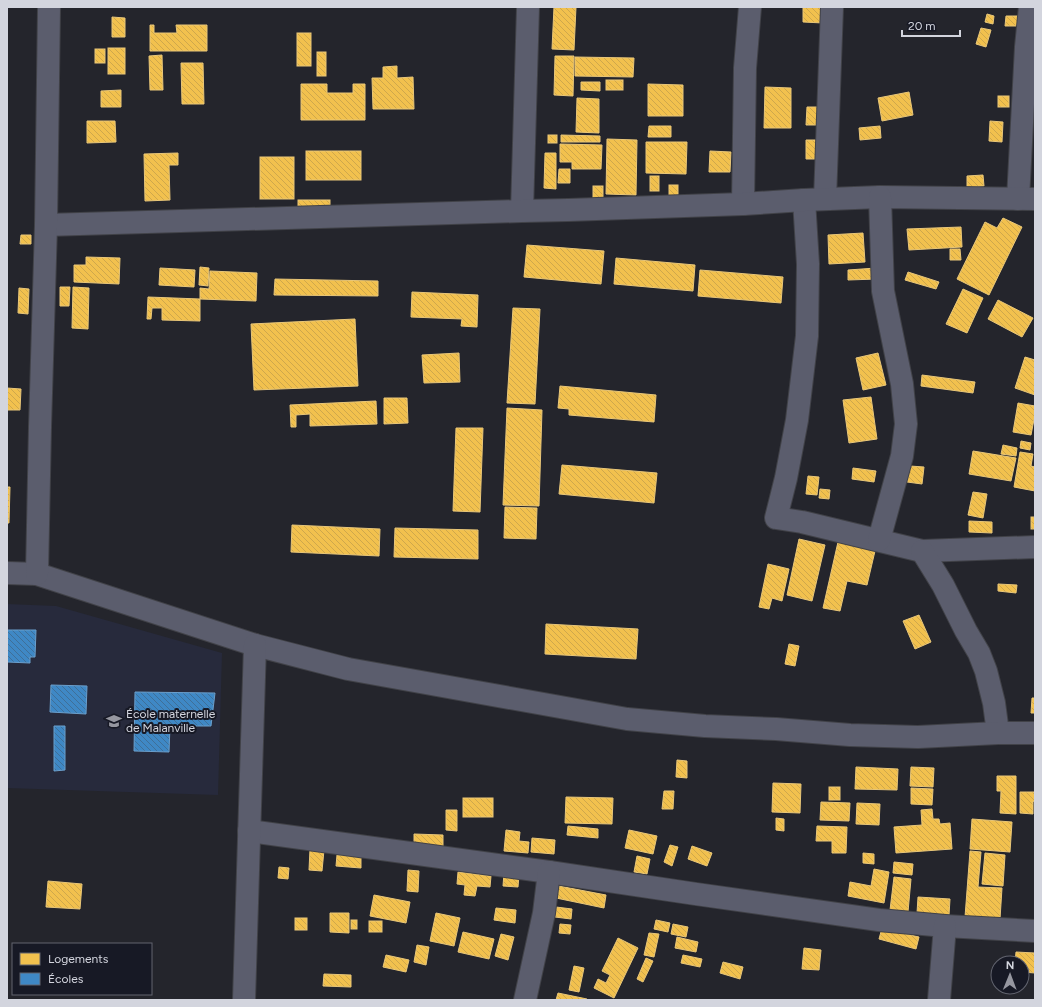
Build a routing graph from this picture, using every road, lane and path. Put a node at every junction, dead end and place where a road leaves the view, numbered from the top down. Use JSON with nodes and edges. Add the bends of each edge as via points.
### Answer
{"nodes":[{"id":1,"x":48,"y":7,"type":"edge"},
{"id":2,"x":528,"y":7,"type":"edge"},
{"id":3,"x":750,"y":7,"type":"edge"},
{"id":4,"x":832,"y":7,"type":"edge"},
{"id":5,"x":1030,"y":7,"type":"edge"},
{"id":6,"x":880,"y":197,"type":"junction"},
{"id":7,"x":1026,"y":199,"type":"edge"},
{"id":8,"x":815,"y":200,"type":"junction"},
{"id":9,"x":743,"y":204,"type":"junction"},
{"id":10,"x":522,"y":211,"type":"junction"},
{"id":11,"x":46,"y":225,"type":"junction"},
{"id":12,"x":879,"y":540,"type":"junction"},
{"id":13,"x":1035,"y":547,"type":"edge"},
{"id":14,"x":922,"y":551,"type":"junction"},
{"id":15,"x":7,"y":573,"type":"edge"},
{"id":16,"x":37,"y":574,"type":"junction"},
{"id":17,"x":255,"y":645,"type":"junction"},
{"id":18,"x":998,"y":733,"type":"junction"},
{"id":19,"x":1035,"y":733,"type":"edge"},
{"id":20,"x":249,"y":830,"type":"junction"},
{"id":21,"x":549,"y":872,"type":"junction"},
{"id":22,"x":946,"y":926,"type":"junction"},
{"id":23,"x":1035,"y":931,"type":"edge"},
{"id":24,"x":244,"y":1000,"type":"edge"},
{"id":25,"x":525,"y":1000,"type":"edge"},
{"id":26,"x":939,"y":1000,"type":"edge"}],
"edges":[{"from":1,"to":11,"type":"street"},
{"from":2,"to":10,"type":"street"},
{"from":3,"to":9,"type":"street","via":[[745,68]]},
{"from":4,"to":8,"type":"street"},
{"from":5,"to":7,"type":"street","via":[[1026,55]]},
{"from":6,"to":7,"type":"street"},
{"from":6,"to":8,"type":"street"},
{"from":6,"to":12,"type":"street","via":[[883,291],[902,384],[906,424],[902,456]]},
{"from":8,"to":9,"type":"street"},
{"from":8,"to":12,"type":"street","via":[[808,264],[806,336],[798,420],[776,518]]},
{"from":9,"to":10,"type":"street"},
{"from":10,"to":11,"type":"street"},
{"from":11,"to":16,"type":"street"},
{"from":12,"to":14,"type":"street"},
{"from":13,"to":14,"type":"street"},
{"from":14,"to":18,"type":"street","via":[[979,653],[994,703]]},
{"from":15,"to":16,"type":"street"},
{"from":16,"to":17,"type":"street"},
{"from":17,"to":18,"type":"street","via":[[348,669],[627,719],[850,735],[918,737]]},
{"from":17,"to":20,"type":"street"},
{"from":18,"to":19,"type":"street"},
{"from":20,"to":21,"type":"street"},
{"from":20,"to":24,"type":"street"},
{"from":21,"to":22,"type":"street","via":[[879,920]]},
{"from":21,"to":25,"type":"street","via":[[544,913]]},
{"from":22,"to":23,"type":"street"},
{"from":22,"to":26,"type":"street"}]}
